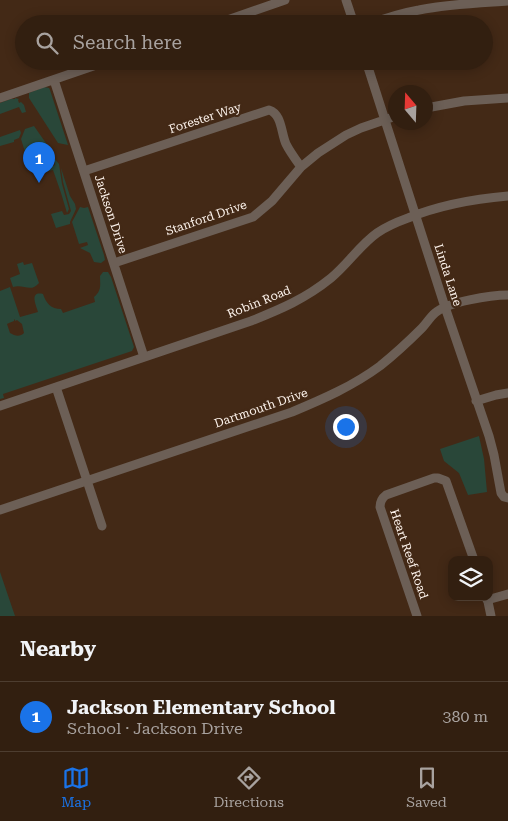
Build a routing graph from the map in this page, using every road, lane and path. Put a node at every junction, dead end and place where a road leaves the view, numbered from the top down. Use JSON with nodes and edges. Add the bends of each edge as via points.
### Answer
{"nodes":[{"id":1,"x":285,"y":0,"type":"edge"},
{"id":2,"x":346,"y":0,"type":"edge"},
{"id":3,"x":508,"y":1,"type":"edge"},
{"id":4,"x":242,"y":15,"type":"edge"},
{"id":5,"x":351,"y":15,"type":"edge"},
{"id":6,"x":401,"y":15,"type":"edge"},
{"id":7,"x":82,"y":70,"type":"edge"},
{"id":8,"x":369,"y":70,"type":"edge"},
{"id":9,"x":54,"y":80,"type":"junction"},
{"id":10,"x":0,"y":98,"type":"edge"},
{"id":11,"x":508,"y":98,"type":"edge"},
{"id":12,"x":433,"y":107,"type":"edge"},
{"id":13,"x":388,"y":119,"type":"edge"},
{"id":14,"x":384,"y":120,"type":"junction"},
{"id":15,"x":302,"y":167,"type":"junction"},
{"id":16,"x":84,"y":171,"type":"junction"},
{"id":17,"x":508,"y":196,"type":"edge"},
{"id":18,"x":415,"y":215,"type":"junction"},
{"id":19,"x":114,"y":263,"type":"junction"},
{"id":20,"x":508,"y":295,"type":"edge"},
{"id":21,"x":445,"y":307,"type":"junction"},
{"id":22,"x":144,"y":357,"type":"junction"},
{"id":23,"x":56,"y":387,"type":"junction"},
{"id":24,"x":508,"y":393,"type":"edge"},
{"id":25,"x":476,"y":401,"type":"junction"},
{"id":26,"x":0,"y":406,"type":"edge"},
{"id":27,"x":86,"y":481,"type":"junction"},
{"id":28,"x":506,"y":497,"type":"edge"},
{"id":29,"x":0,"y":510,"type":"edge"},
{"id":30,"x":102,"y":526,"type":"dead end"},
{"id":31,"x":473,"y":556,"type":"edge"},
{"id":32,"x":508,"y":594,"type":"edge"},
{"id":33,"x":493,"y":597,"type":"edge"},
{"id":34,"x":488,"y":601,"type":"edge"},
{"id":35,"x":417,"y":616,"type":"edge"},
{"id":36,"x":491,"y":616,"type":"edge"}],
"edges":[{"from":1,"to":4,"type":"street"},
{"from":2,"to":5,"type":"street"},
{"from":3,"to":6,"type":"street","via":[[439,7]]},
{"from":7,"to":9,"type":"street"},
{"from":8,"to":14,"type":"street","name":"Linda Lane"},
{"from":9,"to":10,"type":"street"},
{"from":9,"to":16,"type":"street","name":"Jackson Drive"},
{"from":11,"to":12,"type":"street"},
{"from":13,"to":14,"type":"street","name":"Stanford Drive"},
{"from":14,"to":15,"type":"street","name":"Stanford Drive","via":[[346,134]]},
{"from":14,"to":18,"type":"street","name":"Linda Lane"},
{"from":15,"to":16,"type":"street","name":"Forester Way","via":[[286,144],[275,113],[269,110]]},
{"from":15,"to":19,"type":"street","name":"Stanford Drive","via":[[272,201],[252,216]]},
{"from":16,"to":19,"type":"street","name":"Jackson Drive"},
{"from":17,"to":18,"type":"street","name":"Robin Road","via":[[448,204]]},
{"from":18,"to":21,"type":"street","name":"Linda Lane"},
{"from":18,"to":22,"type":"street","name":"Robin Road","via":[[390,224],[377,233],[332,277],[306,297],[251,321]]},
{"from":19,"to":22,"type":"street","name":"Jackson Drive"},
{"from":20,"to":21,"type":"street","name":"Dartmouth Drive"},
{"from":21,"to":25,"type":"street","name":"Linda Lane"},
{"from":21,"to":27,"type":"street","name":"Dartmouth Drive","via":[[379,366],[336,393],[292,412]]},
{"from":22,"to":23,"type":"street","name":"Robin Road"},
{"from":23,"to":26,"type":"street","name":"Robin Road"},
{"from":23,"to":27,"type":"street"},
{"from":24,"to":25,"type":"street"},
{"from":25,"to":28,"type":"street","name":"Linda Lane","via":[[489,436],[501,493]]},
{"from":27,"to":29,"type":"street","name":"Dartmouth Drive"},
{"from":27,"to":30,"type":"street"},
{"from":31,"to":35,"type":"street","name":"Heart Reef Road","via":[[448,485],[443,479],[434,478],[386,495],[381,500],[380,508]]},
{"from":32,"to":33,"type":"street"},
{"from":34,"to":36,"type":"street"}]}
